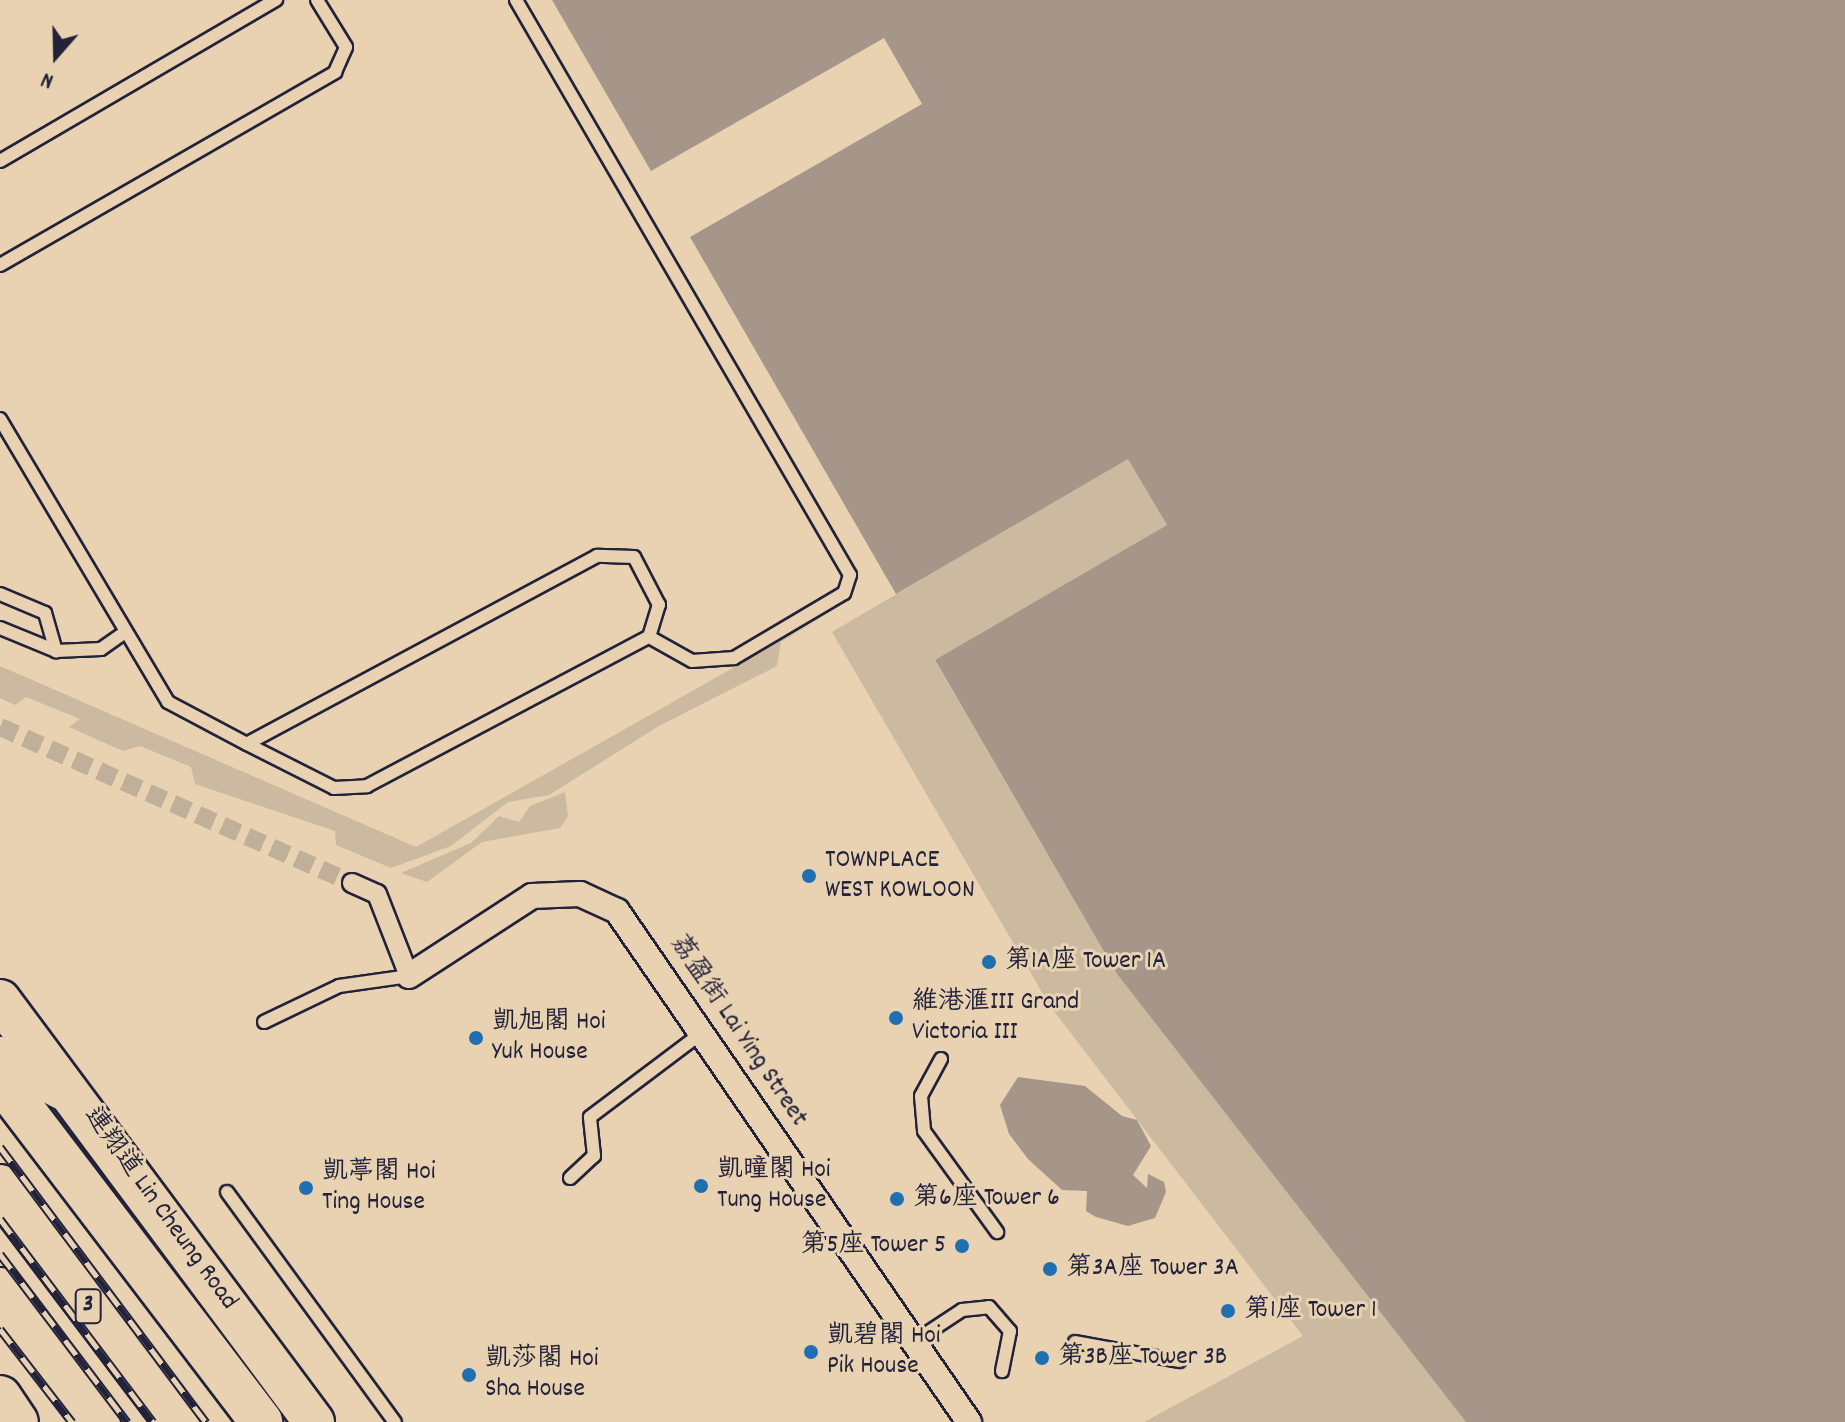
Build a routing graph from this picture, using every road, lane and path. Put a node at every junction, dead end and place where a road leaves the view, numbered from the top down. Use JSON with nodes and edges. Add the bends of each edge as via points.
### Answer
{"nodes":[{"id":1,"x":276,"y":0,"type":"edge"},
{"id":2,"x":317,"y":0,"type":"edge"},
{"id":3,"x":516,"y":0,"type":"edge"},
{"id":4,"x":0,"y":161,"type":"edge"},
{"id":5,"x":0,"y":265,"type":"edge"},
{"id":6,"x":0,"y":419,"type":"edge"},
{"id":7,"x":0,"y":594,"type":"edge"},
{"id":8,"x":0,"y":628,"type":"edge"},
{"id":9,"x":124,"y":633,"type":"junction"},
{"id":10,"x":649,"y":637,"type":"junction"},
{"id":11,"x":56,"y":651,"type":"junction"},
{"id":12,"x":247,"y":744,"type":"junction"},
{"id":13,"x":352,"y":883,"type":"tunnel mouth"},
{"id":14,"x":409,"y":976,"type":"junction"},
{"id":15,"x":0,"y":1000,"type":"edge"},
{"id":16,"x":264,"y":1022,"type":"dead end"},
{"id":17,"x":704,"y":1031,"type":"junction"},
{"id":18,"x":941,"y":1059,"type":"dead end"},
{"id":19,"x":7,"y":1067,"type":"edge"},
{"id":20,"x":88,"y":1109,"type":"junction"},
{"id":21,"x":570,"y":1178,"type":"dead end"},
{"id":22,"x":0,"y":1187,"type":"edge"},
{"id":23,"x":227,"y":1192,"type":"dead end"},
{"id":24,"x":997,"y":1232,"type":"dead end"},
{"id":25,"x":0,"y":1290,"type":"edge"},
{"id":26,"x":992,"y":1291,"type":"dead end"},
{"id":27,"x":989,"y":1307,"type":"junction"},
{"id":28,"x":915,"y":1341,"type":"junction"},
{"id":29,"x":1075,"y":1342,"type":"dead end"},
{"id":30,"x":1179,"y":1361,"type":"dead end"},
{"id":31,"x":1002,"y":1371,"type":"dead end"},
{"id":32,"x":0,"y":1397,"type":"edge"},
{"id":33,"x":17,"y":1422,"type":"edge"},
{"id":34,"x":98,"y":1422,"type":"edge"},
{"id":35,"x":178,"y":1422,"type":"edge"},
{"id":36,"x":261,"y":1422,"type":"edge"},
{"id":37,"x":314,"y":1422,"type":"edge"},
{"id":38,"x":395,"y":1422,"type":"edge"},
{"id":39,"x":969,"y":1422,"type":"edge"}],
"edges":[{"from":1,"to":4,"type":"lane"},
{"from":2,"to":5,"type":"lane","via":[[346,47],[335,72]]},
{"from":3,"to":10,"type":"lane","via":[[850,575],[844,593],[734,658],[692,661]]},
{"from":6,"to":9,"type":"lane"},
{"from":7,"to":11,"type":"lane","via":[[45,613]]},
{"from":8,"to":11,"type":"lane"},
{"from":9,"to":11,"type":"lane","via":[[101,649]]},
{"from":9,"to":12,"type":"lane","via":[[168,702]]},
{"from":10,"to":12,"type":"lane","via":[[367,786],[334,788]]},
{"from":10,"to":12,"type":"lane","via":[[659,605],[634,557],[597,556]]},
{"from":13,"to":14,"type":"street","via":[[377,894]]},
{"from":14,"to":16,"type":"lane","via":[[339,986]]},
{"from":14,"to":17,"type":"street","name":"荔盈街 Lai Ying Street","via":[[511,906],[558,892],[580,894],[603,901],[632,926]]},
{"from":15,"to":20,"type":"main road","name":"連翔道 Lin Cheung Road"},
{"from":17,"to":21,"type":"lane","via":[[590,1117],[594,1156]]},
{"from":17,"to":28,"type":"street","name":"荔盈街 Lai Ying Street"},
{"from":18,"to":24,"type":"lane","via":[[921,1096],[924,1131]]},
{"from":19,"to":20,"type":"main road"},
{"from":19,"to":36,"type":"highway","name":"連翔道 Lin Cheung Road"},
{"from":20,"to":37,"type":"main road","name":"連翔道 Lin Cheung Road"},
{"from":22,"to":35,"type":"highway","number":"3"},
{"from":23,"to":38,"type":"lane"},
{"from":25,"to":34,"type":"highway","number":"3"},
{"from":26,"to":27,"type":"lane"},
{"from":27,"to":28,"type":"lane","via":[[962,1310]]},
{"from":27,"to":31,"type":"lane","via":[[1014,1332]]},
{"from":28,"to":39,"type":"street","name":"荔盈街 Lai Ying Street"},
{"from":29,"to":30,"type":"lane"},
{"from":32,"to":33,"type":"highway"}]}
